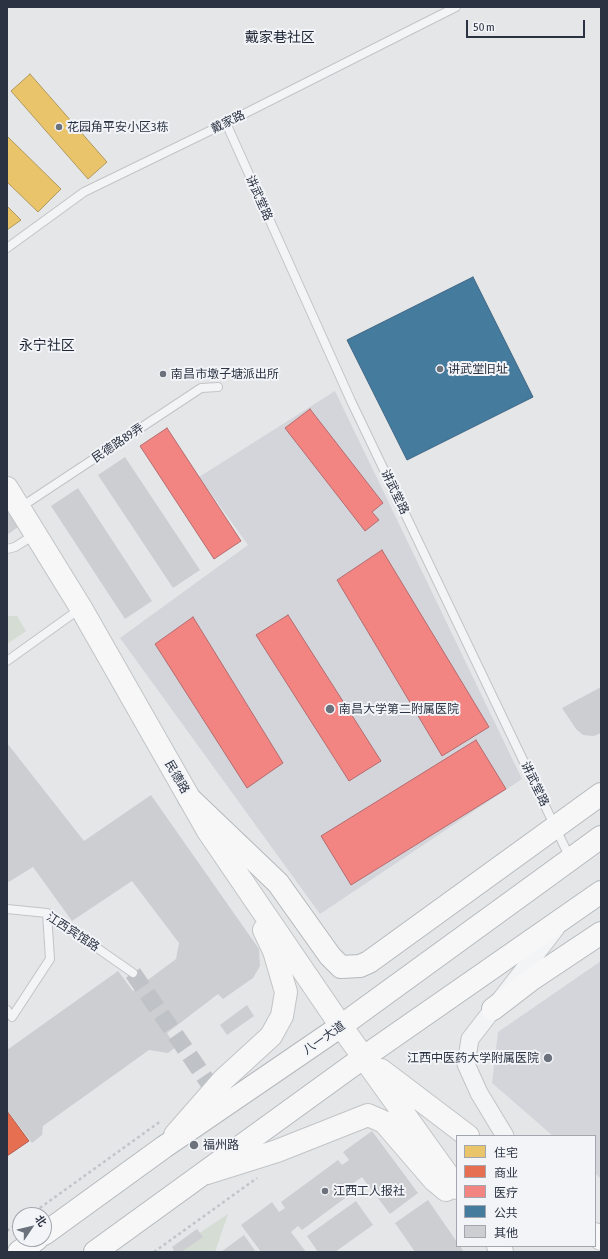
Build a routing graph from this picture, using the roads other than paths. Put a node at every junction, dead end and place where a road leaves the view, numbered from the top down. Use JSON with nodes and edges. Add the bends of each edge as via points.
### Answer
{"nodes":[{"id":1,"x":456,"y":7,"type":"edge"},
{"id":2,"x":226,"y":123,"type":"junction"},
{"id":3,"x":7,"y":248,"type":"edge"},
{"id":4,"x":218,"y":387,"type":"dead end"},
{"id":5,"x":7,"y":488,"type":"edge"},
{"id":6,"x":21,"y":507,"type":"junction"},
{"id":7,"x":36,"y":533,"type":"junction"},
{"id":8,"x":7,"y":549,"type":"edge"},
{"id":9,"x":81,"y":608,"type":"junction"},
{"id":10,"x":7,"y":660,"type":"edge"},
{"id":11,"x":601,"y":794,"type":"edge"},
{"id":12,"x":189,"y":798,"type":"junction"},
{"id":13,"x":555,"y":827,"type":"junction"},
{"id":14,"x":601,"y":837,"type":"edge"},
{"id":15,"x":570,"y":858,"type":"junction"},
{"id":16,"x":244,"y":885,"type":"junction"},
{"id":17,"x":601,"y":892,"type":"edge"},
{"id":18,"x":7,"y":909,"type":"edge"},
{"id":19,"x":47,"y":913,"type":"junction"},
{"id":20,"x":564,"y":917,"type":"junction"},
{"id":21,"x":601,"y":933,"type":"edge"},
{"id":22,"x":133,"y":973,"type":"tunnel mouth"},
{"id":23,"x":7,"y":1010,"type":"edge"},
{"id":24,"x":493,"y":1010,"type":"junction"},
{"id":25,"x":341,"y":1026,"type":"junction"},
{"id":26,"x":364,"y":1057,"type":"junction"},
{"id":27,"x":467,"y":1135,"type":"edge"},
{"id":28,"x":504,"y":1135,"type":"edge"},
{"id":29,"x":164,"y":1147,"type":"junction"},
{"id":30,"x":202,"y":1175,"type":"junction"},
{"id":31,"x":456,"y":1187,"type":"edge"},
{"id":32,"x":456,"y":1198,"type":"edge"},
{"id":33,"x":52,"y":1228,"type":"edge"},
{"id":34,"x":95,"y":1252,"type":"edge"}],
"edges":[{"from":1,"to":2,"type":"lane","name":"戴家路"},
{"from":2,"to":3,"type":"lane","name":"戴家路","via":[[84,192]]},
{"from":2,"to":13,"type":"lane","name":"讲武堂路","via":[[351,401]]},
{"from":4,"to":6,"type":"lane","name":"民德路89弄","via":[[201,388]]},
{"from":5,"to":6,"type":"main road","name":"民德路"},
{"from":6,"to":7,"type":"main road","name":"民德路"},
{"from":7,"to":8,"type":"lane","via":[[15,547]]},
{"from":7,"to":9,"type":"main road","name":"民德路"},
{"from":9,"to":10,"type":"lane"},
{"from":9,"to":12,"type":"main road","name":"民德路"},
{"from":11,"to":13,"type":"main road"},
{"from":12,"to":13,"type":"main road","via":[[278,883],[330,956],[341,967],[360,966],[369,962]]},
{"from":12,"to":16,"type":"main road","name":"民德路"},
{"from":13,"to":15,"type":"lane","name":"讲武堂路"},
{"from":14,"to":15,"type":"main road","name":"八一大道"},
{"from":15,"to":25,"type":"main road","name":"八一大道"},
{"from":16,"to":25,"type":"main road","name":"民德路"},
{"from":16,"to":29,"type":"main road","via":[[274,951],[286,992],[282,1016],[271,1036],[224,1079]]},
{"from":17,"to":20,"type":"main road"},
{"from":18,"to":19,"type":"lane","name":"江西宾馆路"},
{"from":19,"to":22,"type":"lane","name":"江西宾馆路"},
{"from":19,"to":23,"type":"lane","via":[[50,960],[12,1017]]},
{"from":20,"to":24,"type":"street"},
{"from":20,"to":26,"type":"main road"},
{"from":21,"to":24,"type":"main road","via":[[532,979]]},
{"from":24,"to":28,"type":"street","via":[[470,1039],[466,1064],[479,1093]]},
{"from":25,"to":26,"type":"main road","name":"民德路"},
{"from":25,"to":29,"type":"main road","name":"八一大道"},
{"from":26,"to":27,"type":"main road"},
{"from":26,"to":30,"type":"main road"},
{"from":26,"to":31,"type":"main road"},
{"from":29,"to":33,"type":"main road","name":"八一大道"},
{"from":30,"to":32,"type":"main road","via":[[277,1151],[368,1115],[384,1122],[434,1180]]},
{"from":30,"to":34,"type":"main road"}]}
